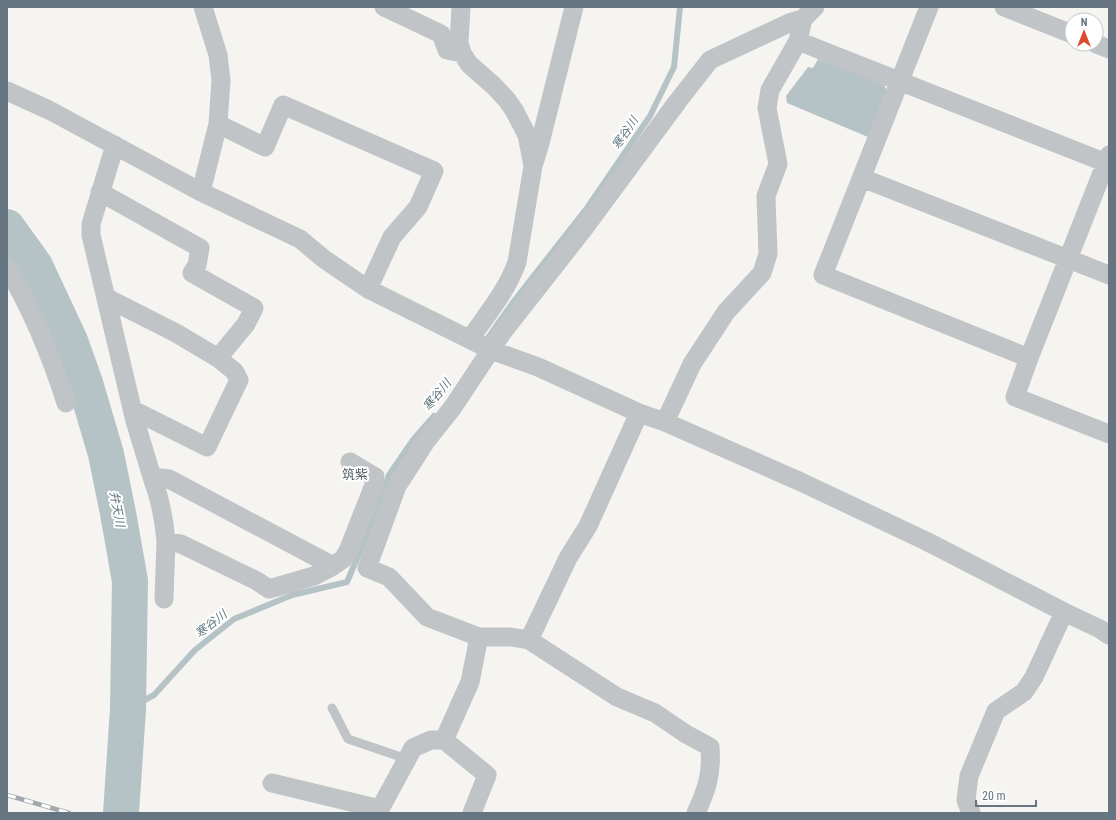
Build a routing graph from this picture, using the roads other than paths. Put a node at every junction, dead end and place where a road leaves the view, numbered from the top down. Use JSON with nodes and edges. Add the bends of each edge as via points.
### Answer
{"nodes":[{"id":1,"x":203,"y":7,"type":"edge"},
{"id":2,"x":384,"y":7,"type":"edge"},
{"id":3,"x":461,"y":7,"type":"edge"},
{"id":4,"x":574,"y":7,"type":"edge"},
{"id":5,"x":929,"y":7,"type":"edge"},
{"id":6,"x":1004,"y":7,"type":"edge"},
{"id":7,"x":809,"y":13,"type":"edge"},
{"id":8,"x":1064,"y":31,"type":"edge"},
{"id":9,"x":798,"y":41,"type":"junction"},
{"id":10,"x":462,"y":53,"type":"junction"},
{"id":11,"x":900,"y":81,"type":"junction"},
{"id":12,"x":7,"y":91,"type":"edge"},
{"id":13,"x":218,"y":124,"type":"junction"},
{"id":14,"x":115,"y":145,"type":"junction"},
{"id":15,"x":1108,"y":161,"type":"edge"},
{"id":16,"x":533,"y":166,"type":"junction"},
{"id":17,"x":862,"y":178,"type":"junction"},
{"id":18,"x":100,"y":192,"type":"junction"},
{"id":19,"x":202,"y":192,"type":"junction"},
{"id":20,"x":1069,"y":258,"type":"junction"},
{"id":21,"x":7,"y":268,"type":"edge"},
{"id":22,"x":1109,"y":275,"type":"edge"},
{"id":23,"x":368,"y":289,"type":"junction"},
{"id":24,"x":107,"y":298,"type":"junction"},
{"id":25,"x":472,"y":340,"type":"junction"},
{"id":26,"x":491,"y":350,"type":"junction"},
{"id":27,"x":218,"y":358,"type":"junction"},
{"id":28,"x":1029,"y":358,"type":"junction"},
{"id":29,"x":66,"y":403,"type":"dead end"},
{"id":30,"x":133,"y":410,"type":"junction"},
{"id":31,"x":639,"y":413,"type":"junction"},
{"id":32,"x":665,"y":422,"type":"junction"},
{"id":33,"x":1109,"y":434,"type":"edge"},
{"id":34,"x":350,"y":462,"type":"dead end"},
{"id":35,"x":152,"y":477,"type":"junction"},
{"id":36,"x":166,"y":541,"type":"junction"},
{"id":37,"x":332,"y":566,"type":"junction"},
{"id":38,"x":164,"y":598,"type":"dead end"},
{"id":39,"x":1064,"y":612,"type":"junction"},
{"id":40,"x":1109,"y":635,"type":"edge"},
{"id":41,"x":479,"y":637,"type":"junction"},
{"id":42,"x":529,"y":640,"type":"junction"},
{"id":43,"x":332,"y":708,"type":"dead end"},
{"id":44,"x":444,"y":740,"type":"junction"},
{"id":45,"x":407,"y":759,"type":"junction"},
{"id":46,"x":272,"y":783,"type":"dead end"},
{"id":47,"x":472,"y":813,"type":"edge"},
{"id":48,"x":696,"y":813,"type":"edge"},
{"id":49,"x":971,"y":813,"type":"edge"}],
"edges":[{"from":1,"to":13,"type":"street","via":[[218,55]]},
{"from":2,"to":10,"type":"street","via":[[441,34],[447,50]]},
{"from":3,"to":10,"type":"street","via":[[459,43]]},
{"from":4,"to":16,"type":"street"},
{"from":5,"to":11,"type":"street"},
{"from":6,"to":8,"type":"street"},
{"from":7,"to":9,"type":"street"},
{"from":7,"to":26,"type":"street","via":[[710,60]]},
{"from":9,"to":11,"type":"street"},
{"from":9,"to":32,"type":"street","via":[[770,90],[767,108],[778,164],[766,196],[768,254],[762,274],[722,318],[692,364]]},
{"from":10,"to":16,"type":"street","via":[[469,64],[494,86],[514,110],[527,135]]},
{"from":11,"to":15,"type":"street"},
{"from":11,"to":17,"type":"street"},
{"from":12,"to":14,"type":"street"},
{"from":13,"to":19,"type":"street"},
{"from":13,"to":23,"type":"street","via":[[266,146],[284,106],[434,171],[418,207],[392,237]]},
{"from":14,"to":18,"type":"street"},
{"from":14,"to":19,"type":"street"},
{"from":15,"to":20,"type":"street"},
{"from":16,"to":25,"type":"street","via":[[513,274]]},
{"from":17,"to":20,"type":"street"},
{"from":17,"to":28,"type":"street","via":[[823,275]]},
{"from":18,"to":24,"type":"street","via":[[91,224],[91,235]]},
{"from":18,"to":27,"type":"street","via":[[200,248],[197,264],[192,273],[254,308],[246,324]]},
{"from":19,"to":23,"type":"street","via":[[300,239]]},
{"from":20,"to":22,"type":"street"},
{"from":20,"to":28,"type":"street"},
{"from":21,"to":29,"type":"street","via":[[38,331]]},
{"from":23,"to":25,"type":"street"},
{"from":24,"to":27,"type":"street","via":[[176,333]]},
{"from":24,"to":30,"type":"street"},
{"from":25,"to":26,"type":"street"},
{"from":26,"to":31,"type":"street","via":[[538,367]]},
{"from":26,"to":41,"type":"street","via":[[396,486],[367,568],[389,577],[427,617]]},
{"from":27,"to":30,"type":"street","via":[[234,371],[238,380],[207,447]]},
{"from":28,"to":33,"type":"street","via":[[1016,397]]},
{"from":30,"to":35,"type":"street"},
{"from":31,"to":32,"type":"street"},
{"from":31,"to":42,"type":"street","via":[[588,526],[568,558]]},
{"from":32,"to":39,"type":"street","via":[[919,538]]},
{"from":34,"to":37,"type":"street","via":[[375,477],[374,485],[348,551],[343,559]]},
{"from":35,"to":36,"type":"street","via":[[160,498]]},
{"from":35,"to":37,"type":"street","via":[[169,479]]},
{"from":36,"to":37,"type":"street","via":[[180,544],[269,589],[314,576]]},
{"from":36,"to":38,"type":"street"},
{"from":39,"to":40,"type":"street"},
{"from":39,"to":49,"type":"street","via":[[1034,677],[1024,692],[996,711],[969,776],[966,800]]},
{"from":41,"to":42,"type":"street"},
{"from":41,"to":44,"type":"street","via":[[470,682]]},
{"from":42,"to":48,"type":"street","via":[[617,697],[655,713],[710,747],[712,764],[706,791]]},
{"from":43,"to":45,"type":"lane","via":[[348,739]]},
{"from":44,"to":45,"type":"street","via":[[431,740],[413,748]]},
{"from":44,"to":47,"type":"street","via":[[487,775]]},
{"from":45,"to":46,"type":"street","via":[[380,809]]}]}
